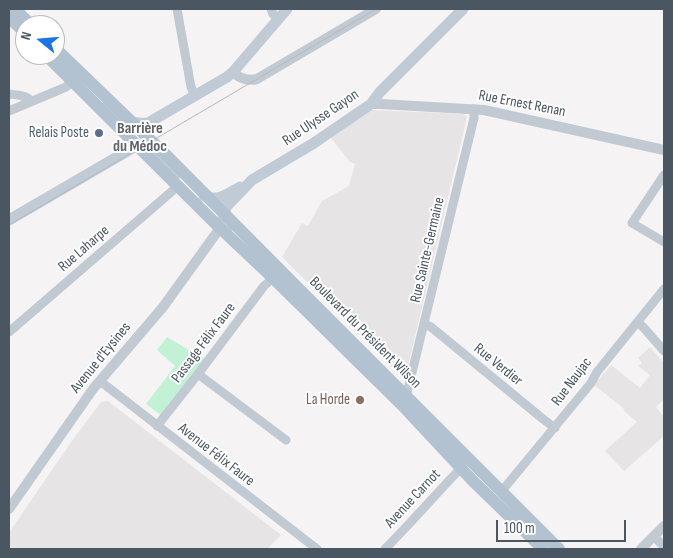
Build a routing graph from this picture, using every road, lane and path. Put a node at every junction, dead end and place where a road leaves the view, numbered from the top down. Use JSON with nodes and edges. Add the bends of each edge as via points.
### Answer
{"nodes":[{"id":1,"x":177,"y":9,"type":"edge"},
{"id":2,"x":270,"y":9,"type":"edge"},
{"id":3,"x":288,"y":9,"type":"edge"},
{"id":4,"x":376,"y":9,"type":"edge"},
{"id":5,"x":463,"y":9,"type":"edge"},
{"id":6,"x":279,"y":19,"type":"junction"},
{"id":7,"x":65,"y":58,"type":"edge"},
{"id":8,"x":55,"y":65,"type":"edge"},
{"id":9,"x":72,"y":65,"type":"junction"},
{"id":10,"x":233,"y":72,"type":"junction"},
{"id":11,"x":71,"y":82,"type":"junction"},
{"id":12,"x":9,"y":94,"type":"edge"},
{"id":13,"x":86,"y":96,"type":"junction"},
{"id":14,"x":195,"y":96,"type":"junction"},
{"id":15,"x":31,"y":101,"type":"junction"},
{"id":16,"x":371,"y":104,"type":"junction"},
{"id":17,"x":474,"y":109,"type":"junction"},
{"id":18,"x":9,"y":111,"type":"edge"},
{"id":19,"x":133,"y":123,"type":"junction"},
{"id":20,"x":148,"y":123,"type":"junction"},
{"id":21,"x":149,"y":138,"type":"junction"},
{"id":22,"x":136,"y":146,"type":"junction"},
{"id":23,"x":664,"y":150,"type":"edge"},
{"id":24,"x":664,"y":176,"type":"edge"},
{"id":25,"x":252,"y":180,"type":"junction"},
{"id":26,"x":178,"y":186,"type":"junction"},
{"id":27,"x":210,"y":198,"type":"junction"},
{"id":28,"x":224,"y":213,"type":"junction"},
{"id":29,"x":9,"y":220,"type":"edge"},
{"id":30,"x":220,"y":228,"type":"junction"},
{"id":31,"x":664,"y":242,"type":"edge"},
{"id":32,"x":273,"y":278,"type":"junction"},
{"id":33,"x":295,"y":285,"type":"junction"},
{"id":34,"x":664,"y":289,"type":"edge"},
{"id":35,"x":638,"y":322,"type":"junction"},
{"id":36,"x":424,"y":324,"type":"junction"},
{"id":37,"x":9,"y":332,"type":"edge"},
{"id":38,"x":664,"y":351,"type":"edge"},
{"id":39,"x":198,"y":374,"type":"junction"},
{"id":40,"x":100,"y":381,"type":"junction"},
{"id":41,"x":406,"y":396,"type":"junction"},
{"id":42,"x":157,"y":426,"type":"junction"},
{"id":43,"x":555,"y":428,"type":"junction"},
{"id":44,"x":286,"y":440,"type":"dead end"},
{"id":45,"x":464,"y":454,"type":"junction"},
{"id":46,"x":461,"y":468,"type":"junction"},
{"id":47,"x":502,"y":492,"type":"junction"},
{"id":48,"x":9,"y":508,"type":"edge"},
{"id":49,"x":664,"y":526,"type":"edge"},
{"id":50,"x":654,"y":536,"type":"junction"},
{"id":51,"x":664,"y":546,"type":"edge"},
{"id":52,"x":542,"y":548,"type":"edge"},
{"id":53,"x":316,"y":549,"type":"edge"},
{"id":54,"x":384,"y":549,"type":"edge"},
{"id":55,"x":559,"y":549,"type":"edge"},
{"id":56,"x":641,"y":549,"type":"edge"}],
"edges":[{"from":1,"to":14,"type":"street"},
{"from":2,"to":6,"type":"street"},
{"from":3,"to":6,"type":"main road"},
{"from":4,"to":10,"type":"street","via":[[257,79],[240,78]]},
{"from":5,"to":16,"type":"main road","name":"Rue Ulysse Gayon"},
{"from":6,"to":10,"type":"main road"},
{"from":7,"to":9,"type":"main road","name":"Boulevard du Président Wilson"},
{"from":8,"to":11,"type":"main road","name":"Boulevard du Président Wilson"},
{"from":9,"to":11,"type":"street"},
{"from":9,"to":19,"type":"main road","name":"Boulevard du Président Wilson"},
{"from":10,"to":14,"type":"main road"},
{"from":11,"to":13,"type":"main road","name":"Boulevard du Président Wilson"},
{"from":11,"to":15,"type":"street"},
{"from":12,"to":15,"type":"street","via":[[26,96]]},
{"from":13,"to":19,"type":"main road","via":[[121,120]]},
{"from":13,"to":22,"type":"main road","name":"Boulevard du Président Wilson"},
{"from":14,"to":20,"type":"main road"},
{"from":15,"to":18,"type":"street"},
{"from":16,"to":17,"type":"street","name":"Rue Ernest Renan"},
{"from":16,"to":25,"type":"main road","name":"Rue Ulysse Gayon"},
{"from":17,"to":23,"type":"street","name":"Rue Ernest Renan"},
{"from":17,"to":36,"type":"street","name":"Rue Sainte-Germaine"},
{"from":19,"to":20,"type":"main road"},
{"from":19,"to":21,"type":"main road","name":"Boulevard du Président Wilson"},
{"from":20,"to":21,"type":"main road"},
{"from":21,"to":27,"type":"main road","name":"Boulevard du Président Wilson"},
{"from":22,"to":26,"type":"main road","name":"Boulevard du Président Wilson"},
{"from":22,"to":27,"type":"main road","via":[[157,157],[190,187]]},
{"from":22,"to":29,"type":"main road"},
{"from":24,"to":31,"type":"street","via":[[632,223]]},
{"from":25,"to":27,"type":"main road","name":"Rue Ulysse Gayon","via":[[220,198]]},
{"from":25,"to":28,"type":"main road","name":"Rue Ulysse Gayon"},
{"from":26,"to":30,"type":"main road","name":"Boulevard du Président Wilson"},
{"from":26,"to":37,"type":"street","name":"Rue Laharpe"},
{"from":27,"to":28,"type":"main road","name":"Boulevard du Président Wilson"},
{"from":28,"to":30,"type":"main road"},
{"from":28,"to":33,"type":"main road","name":"Boulevard du Président Wilson"},
{"from":30,"to":32,"type":"main road","name":"Boulevard du Président Wilson"},
{"from":30,"to":33,"type":"street","via":[[235,234]]},
{"from":30,"to":40,"type":"street","name":"Avenue d'Eysines","via":[[163,307]]},
{"from":32,"to":39,"type":"street","name":"Passage Félix Faure"},
{"from":32,"to":46,"type":"main road","name":"Boulevard du Président Wilson"},
{"from":33,"to":41,"type":"main road","name":"Boulevard du Président Wilson"},
{"from":34,"to":35,"type":"street","name":"Rue Naujac"},
{"from":35,"to":38,"type":"street"},
{"from":35,"to":43,"type":"street","name":"Rue Naujac"},
{"from":36,"to":41,"type":"street","name":"Rue Sainte-Germaine"},
{"from":36,"to":43,"type":"street","name":"Rue Verdier"},
{"from":39,"to":42,"type":"street","name":"Passage Félix Faure"},
{"from":39,"to":44,"type":"street"},
{"from":40,"to":42,"type":"street","name":"Avenue Félix Faure"},
{"from":40,"to":48,"type":"street","name":"Avenue d'Eysines"},
{"from":41,"to":45,"type":"main road","name":"Boulevard du Président Wilson"},
{"from":42,"to":53,"type":"street","name":"Avenue Félix Faure"},
{"from":43,"to":47,"type":"street","name":"Rue Naujac"},
{"from":45,"to":46,"type":"street"},
{"from":45,"to":47,"type":"main road","name":"Boulevard du Président Wilson"},
{"from":46,"to":52,"type":"main road","name":"Boulevard du Président Wilson"},
{"from":46,"to":54,"type":"street","name":"Avenue Carnot"},
{"from":47,"to":55,"type":"main road","name":"Boulevard du Président Wilson"},
{"from":49,"to":50,"type":"street"},
{"from":50,"to":51,"type":"street"},
{"from":50,"to":56,"type":"street"}]}
